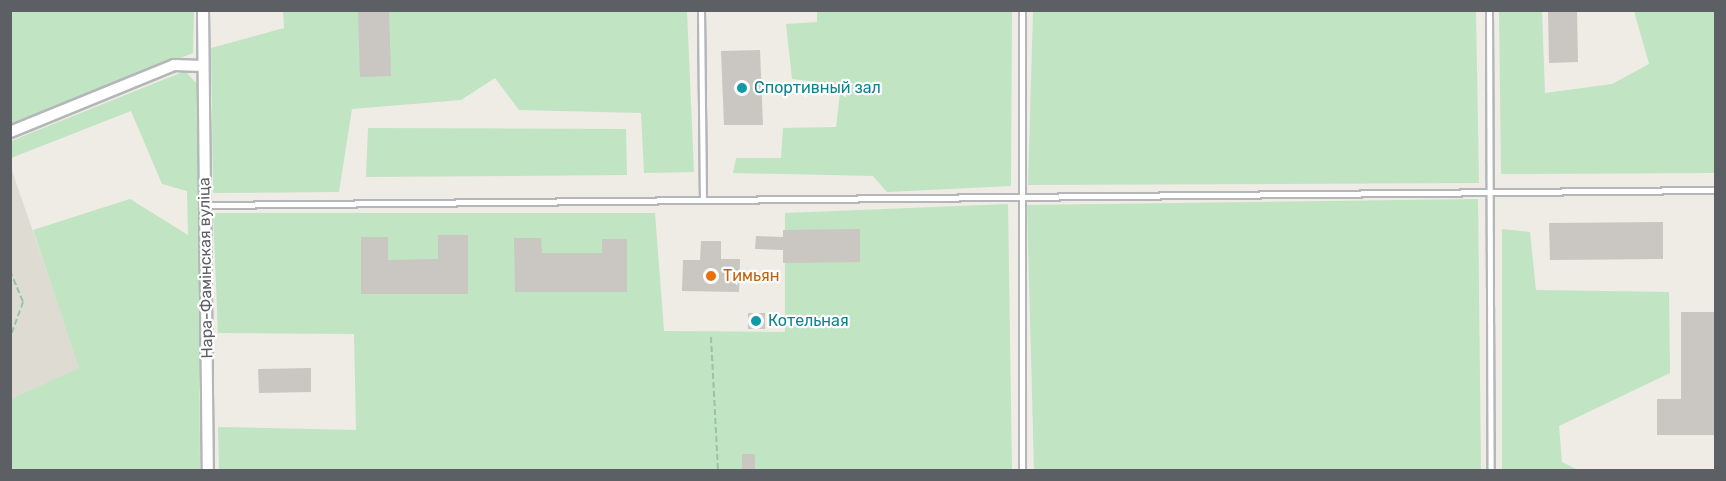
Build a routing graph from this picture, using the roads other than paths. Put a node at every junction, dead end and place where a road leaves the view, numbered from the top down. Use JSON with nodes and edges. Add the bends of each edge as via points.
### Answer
{"nodes":[{"id":1,"x":203,"y":10,"type":"edge"},
{"id":2,"x":701,"y":10,"type":"edge"},
{"id":3,"x":1022,"y":10,"type":"edge"},
{"id":4,"x":1489,"y":10,"type":"edge"},
{"id":5,"x":203,"y":66,"type":"junction"},
{"id":6,"x":10,"y":132,"type":"edge"},
{"id":7,"x":1490,"y":190,"type":"junction"},
{"id":8,"x":1716,"y":190,"type":"edge"},
{"id":9,"x":1019,"y":196,"type":"junction"},
{"id":10,"x":703,"y":200,"type":"junction"},
{"id":11,"x":205,"y":205,"type":"junction"},
{"id":12,"x":208,"y":471,"type":"edge"},
{"id":13,"x":1022,"y":471,"type":"edge"},
{"id":14,"x":1491,"y":471,"type":"edge"}],
"edges":[{"from":1,"to":5,"type":"street","name":"Нара-Фамінская вуліца"},
{"from":2,"to":10,"type":"lane"},
{"from":3,"to":9,"type":"lane"},
{"from":4,"to":7,"type":"lane"},
{"from":5,"to":6,"type":"street","via":[[174,65]]},
{"from":5,"to":11,"type":"street","name":"Нара-Фамінская вуліца"},
{"from":7,"to":8,"type":"lane"},
{"from":7,"to":9,"type":"lane"},
{"from":7,"to":14,"type":"lane"},
{"from":9,"to":10,"type":"lane"},
{"from":9,"to":13,"type":"lane"},
{"from":10,"to":11,"type":"lane"},
{"from":11,"to":12,"type":"street","name":"Нара-Фамінская вуліца"}]}
